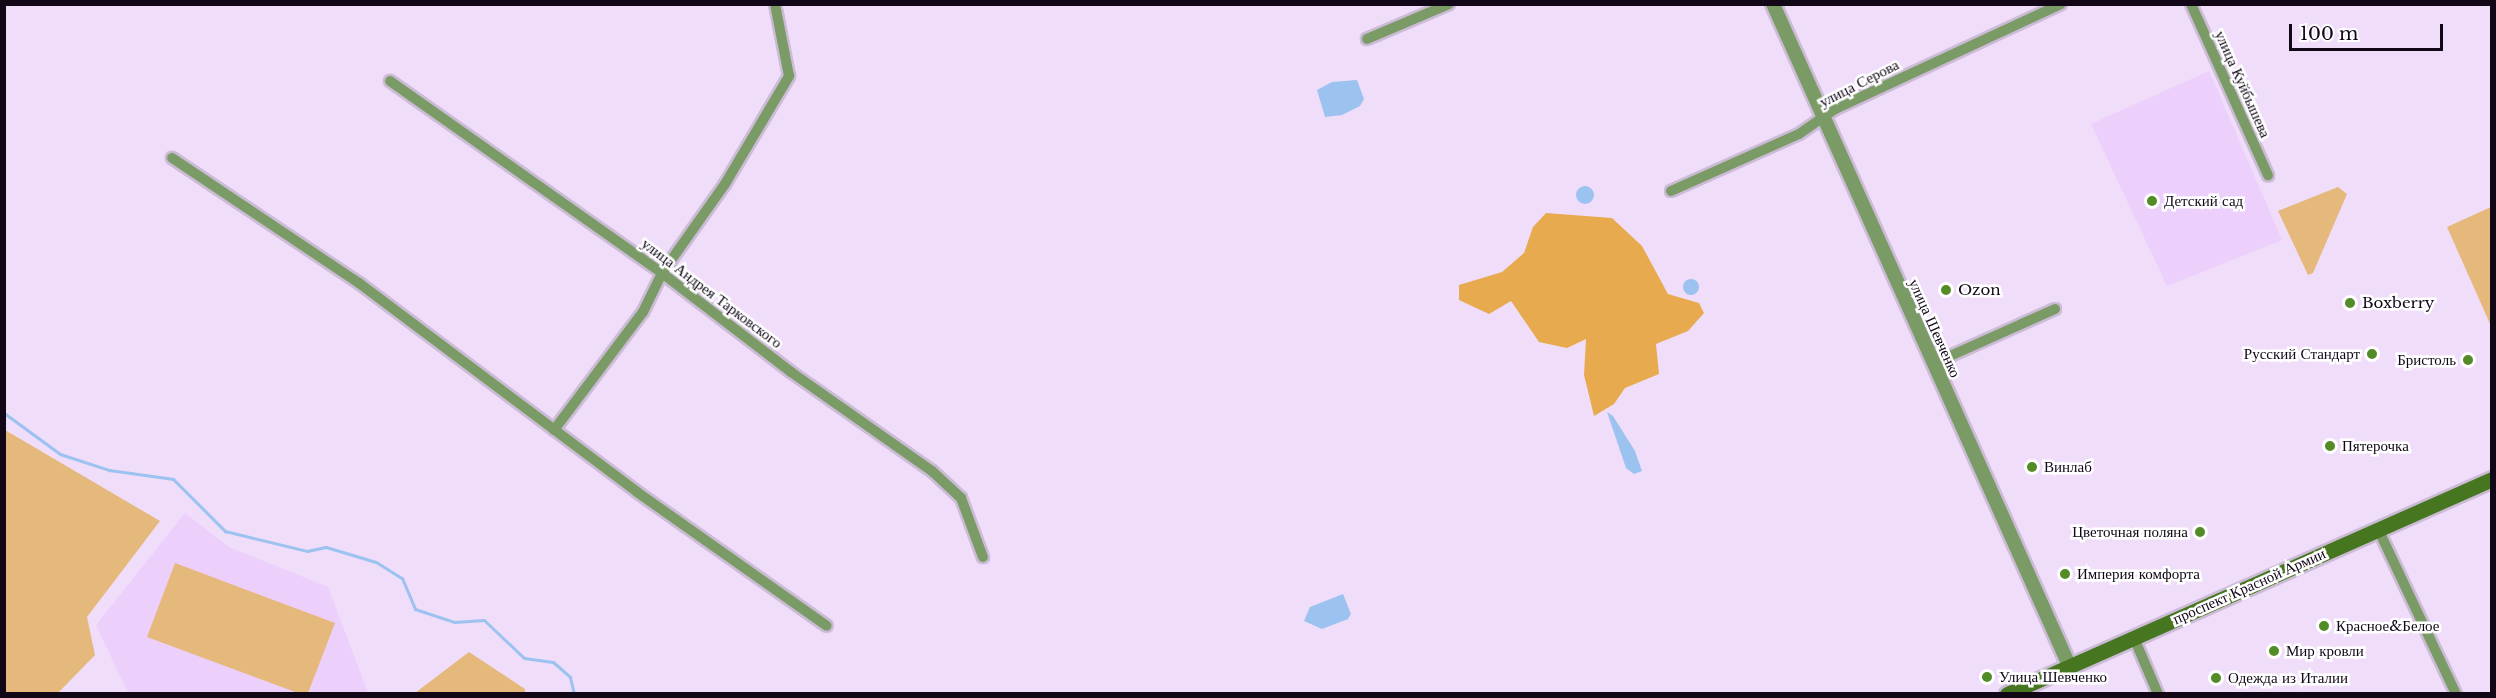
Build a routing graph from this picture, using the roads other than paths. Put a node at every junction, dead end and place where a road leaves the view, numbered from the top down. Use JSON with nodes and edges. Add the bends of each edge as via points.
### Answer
{"nodes":[{"id":1,"x":775,"y":4,"type":"edge"},
{"id":2,"x":1449,"y":4,"type":"edge"},
{"id":3,"x":1773,"y":4,"type":"edge"},
{"id":4,"x":2061,"y":4,"type":"edge"},
{"id":5,"x":2191,"y":4,"type":"edge"},
{"id":6,"x":1367,"y":39,"type":"dead end"},
{"id":7,"x":390,"y":81,"type":"dead end"},
{"id":8,"x":1823,"y":118,"type":"junction"},
{"id":9,"x":172,"y":158,"type":"dead end"},
{"id":10,"x":2268,"y":176,"type":"dead end"},
{"id":11,"x":1671,"y":191,"type":"dead end"},
{"id":12,"x":662,"y":273,"type":"junction"},
{"id":13,"x":2055,"y":309,"type":"dead end"},
{"id":14,"x":1938,"y":374,"type":"junction"},
{"id":15,"x":554,"y":430,"type":"junction"},
{"id":16,"x":2492,"y":480,"type":"edge"},
{"id":17,"x":2378,"y":529,"type":"junction"},
{"id":18,"x":982,"y":557,"type":"dead end"},
{"id":19,"x":827,"y":626,"type":"dead end"},
{"id":20,"x":2134,"y":638,"type":"junction"},
{"id":21,"x":2069,"y":665,"type":"junction"},
{"id":22,"x":2453,"y":692,"type":"edge"},
{"id":23,"x":2007,"y":693,"type":"edge"},
{"id":24,"x":2158,"y":693,"type":"edge"}],
"edges":[{"from":1,"to":12,"type":"street","via":[[789,76],[725,184]]},
{"from":2,"to":6,"type":"street"},
{"from":3,"to":8,"type":"street","name":"улица Шевченко"},
{"from":4,"to":8,"type":"street","name":"улица Серова"},
{"from":5,"to":10,"type":"street","name":"улица Куйбышева"},
{"from":7,"to":12,"type":"street","name":"улица Андрея Тарковского"},
{"from":8,"to":11,"type":"street","name":"улица Серова","via":[[1799,134]]},
{"from":8,"to":14,"type":"street","name":"улица Шевченко"},
{"from":9,"to":15,"type":"street","via":[[359,283]]},
{"from":12,"to":15,"type":"street","via":[[643,312]]},
{"from":12,"to":18,"type":"street","name":"улица Андрея Тарковского","via":[[791,372],[932,471],[961,498]]},
{"from":13,"to":14,"type":"street","via":[[1950,356]]},
{"from":14,"to":21,"type":"street","name":"улица Шевченко"},
{"from":15,"to":19,"type":"street"},
{"from":16,"to":17,"type":"main road","name":"проспект Красной Армии"},
{"from":17,"to":20,"type":"main road","name":"проспект Красной Армии"},
{"from":17,"to":22,"type":"street"},
{"from":20,"to":21,"type":"main road","name":"проспект Красной Армии"},
{"from":20,"to":24,"type":"street"},
{"from":21,"to":23,"type":"main road","name":"проспект Красной Армии"}]}
